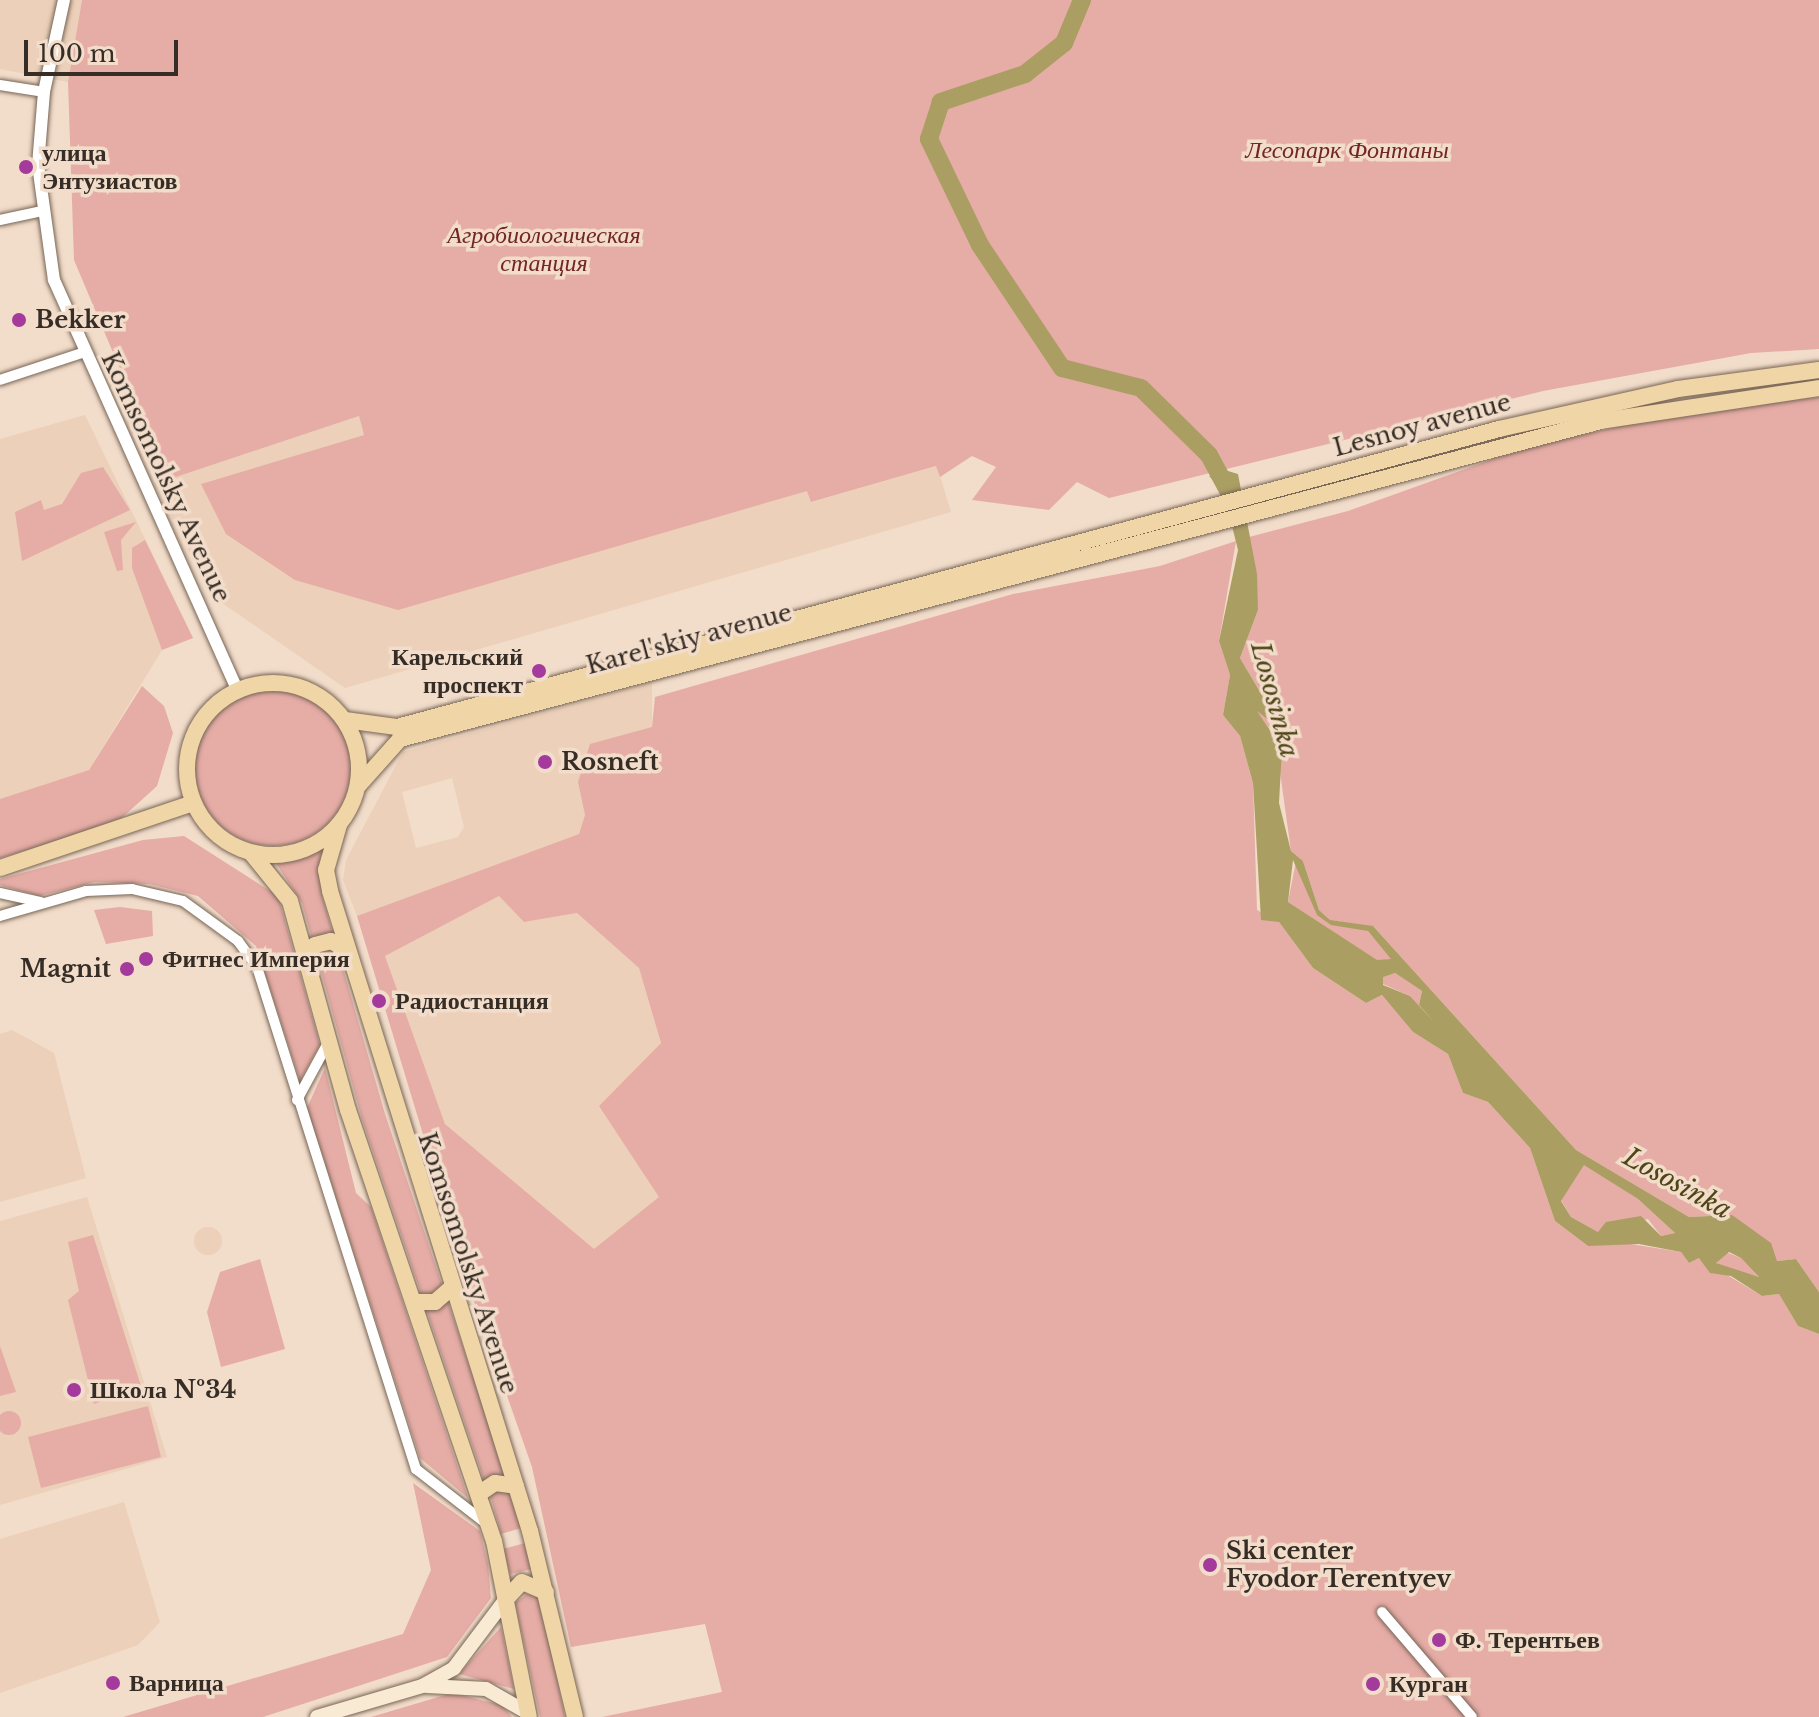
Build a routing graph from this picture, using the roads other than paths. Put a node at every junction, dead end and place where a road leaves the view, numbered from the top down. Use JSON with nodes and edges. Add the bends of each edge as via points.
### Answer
{"nodes":[{"id":1,"x":64,"y":0,"type":"edge"},
{"id":2,"x":0,"y":85,"type":"edge"},
{"id":3,"x":44,"y":92,"type":"junction"},
{"id":4,"x":42,"y":211,"type":"junction"},
{"id":5,"x":0,"y":220,"type":"edge"},
{"id":6,"x":82,"y":353,"type":"junction"},
{"id":7,"x":1819,"y":370,"type":"edge"},
{"id":8,"x":0,"y":380,"type":"edge"},
{"id":9,"x":1819,"y":388,"type":"edge"},
{"id":10,"x":1382,"y":468,"type":"junction"},
{"id":11,"x":1047,"y":559,"type":"joint"},
{"id":12,"x":764,"y":636,"type":"junction"},
{"id":13,"x":237,"y":690,"type":"junction"},
{"id":14,"x":345,"y":720,"type":"junction"},
{"id":15,"x":359,"y":785,"type":"junction"},
{"id":16,"x":193,"y":803,"type":"junction"},
{"id":17,"x":339,"y":825,"type":"junction"},
{"id":18,"x":252,"y":854,"type":"junction"},
{"id":19,"x":0,"y":868,"type":"edge"},
{"id":20,"x":0,"y":893,"type":"edge"},
{"id":21,"x":45,"y":903,"type":"junction"},
{"id":22,"x":0,"y":916,"type":"edge"},
{"id":23,"x":346,"y":950,"type":"junction"},
{"id":24,"x":307,"y":958,"type":"junction"},
{"id":25,"x":329,"y":1041,"type":"junction"},
{"id":26,"x":297,"y":1100,"type":"junction"},
{"id":27,"x":450,"y":1289,"type":"junction"},
{"id":28,"x":415,"y":1302,"type":"junction"},
{"id":29,"x":516,"y":1486,"type":"junction"},
{"id":30,"x":480,"y":1493,"type":"junction"},
{"id":31,"x":489,"y":1526,"type":"junction"},
{"id":32,"x":546,"y":1592,"type":"junction"},
{"id":33,"x":506,"y":1599,"type":"junction"},
{"id":34,"x":1382,"y":1612,"type":"dead end"},
{"id":35,"x":422,"y":1686,"type":"junction"},
{"id":36,"x":529,"y":1715,"type":"edge"},
{"id":37,"x":317,"y":1717,"type":"edge"},
{"id":38,"x":575,"y":1717,"type":"edge"},
{"id":39,"x":1472,"y":1717,"type":"edge"}],
"edges":[{"from":1,"to":3,"type":"street","name":"Komsomolsky Avenue"},
{"from":2,"to":3,"type":"street"},
{"from":3,"to":4,"type":"street","name":"Komsomolsky Avenue"},
{"from":4,"to":5,"type":"street"},
{"from":4,"to":6,"type":"street","name":"Komsomolsky Avenue","via":[[54,280]]},
{"from":6,"to":8,"type":"street"},
{"from":6,"to":13,"type":"street","name":"Komsomolsky Avenue"},
{"from":7,"to":10,"type":"main road","name":"Lesnoy avenue","via":[[1633,398]]},
{"from":9,"to":10,"type":"main road","name":"Lesnoy avenue","via":[[1683,404]]},
{"from":10,"to":11,"type":"main road","name":"Lesnoy avenue"},
{"from":11,"to":12,"type":"main road","name":"Karel'skiy avenue"},
{"from":12,"to":14,"type":"main road","name":"Karel'skiy avenue","via":[[397,727]]},
{"from":12,"to":15,"type":"main road","name":"Karel'skiy avenue","via":[[400,739]]},
{"from":13,"to":14,"type":"main road","via":[[295,685]]},
{"from":13,"to":16,"type":"main road","via":[[200,721],[187,753]]},
{"from":14,"to":15,"type":"main road","via":[[359,756]]},
{"from":15,"to":17,"type":"main road"},
{"from":16,"to":18,"type":"main road","via":[[223,841]]},
{"from":16,"to":19,"type":"main road"},
{"from":17,"to":18,"type":"main road","via":[[295,851]]},
{"from":17,"to":23,"type":"main road","name":"Komsomolsky Avenue","via":[[326,870]]},
{"from":18,"to":24,"type":"main road","via":[[290,901]]},
{"from":20,"to":21,"type":"street"},
{"from":21,"to":22,"type":"street"},
{"from":21,"to":26,"type":"street","via":[[86,891],[132,889],[183,901],[222,925],[257,967]]},
{"from":23,"to":24,"type":"main road","via":[[331,941],[315,945]]},
{"from":23,"to":27,"type":"main road","name":"Komsomolsky Avenue"},
{"from":24,"to":25,"type":"main road"},
{"from":25,"to":26,"type":"street"},
{"from":25,"to":28,"type":"main road"},
{"from":26,"to":31,"type":"street","via":[[416,1469]]},
{"from":27,"to":28,"type":"main road","via":[[435,1302]]},
{"from":27,"to":29,"type":"main road","name":"Komsomolsky Avenue"},
{"from":28,"to":30,"type":"main road"},
{"from":29,"to":30,"type":"main road","via":[[495,1483]]},
{"from":29,"to":32,"type":"main road","name":"Komsomolsky Avenue"},
{"from":30,"to":31,"type":"main road"},
{"from":31,"to":33,"type":"main road"},
{"from":32,"to":33,"type":"main road","via":[[522,1582]]},
{"from":32,"to":38,"type":"main road","name":"Komsomolsky Avenue"},
{"from":33,"to":35,"type":"main road","via":[[470,1654]]},
{"from":33,"to":36,"type":"main road"},
{"from":34,"to":39,"type":"street"},
{"from":35,"to":36,"type":"main road","via":[[486,1689]]},
{"from":35,"to":37,"type":"main road"}]}
